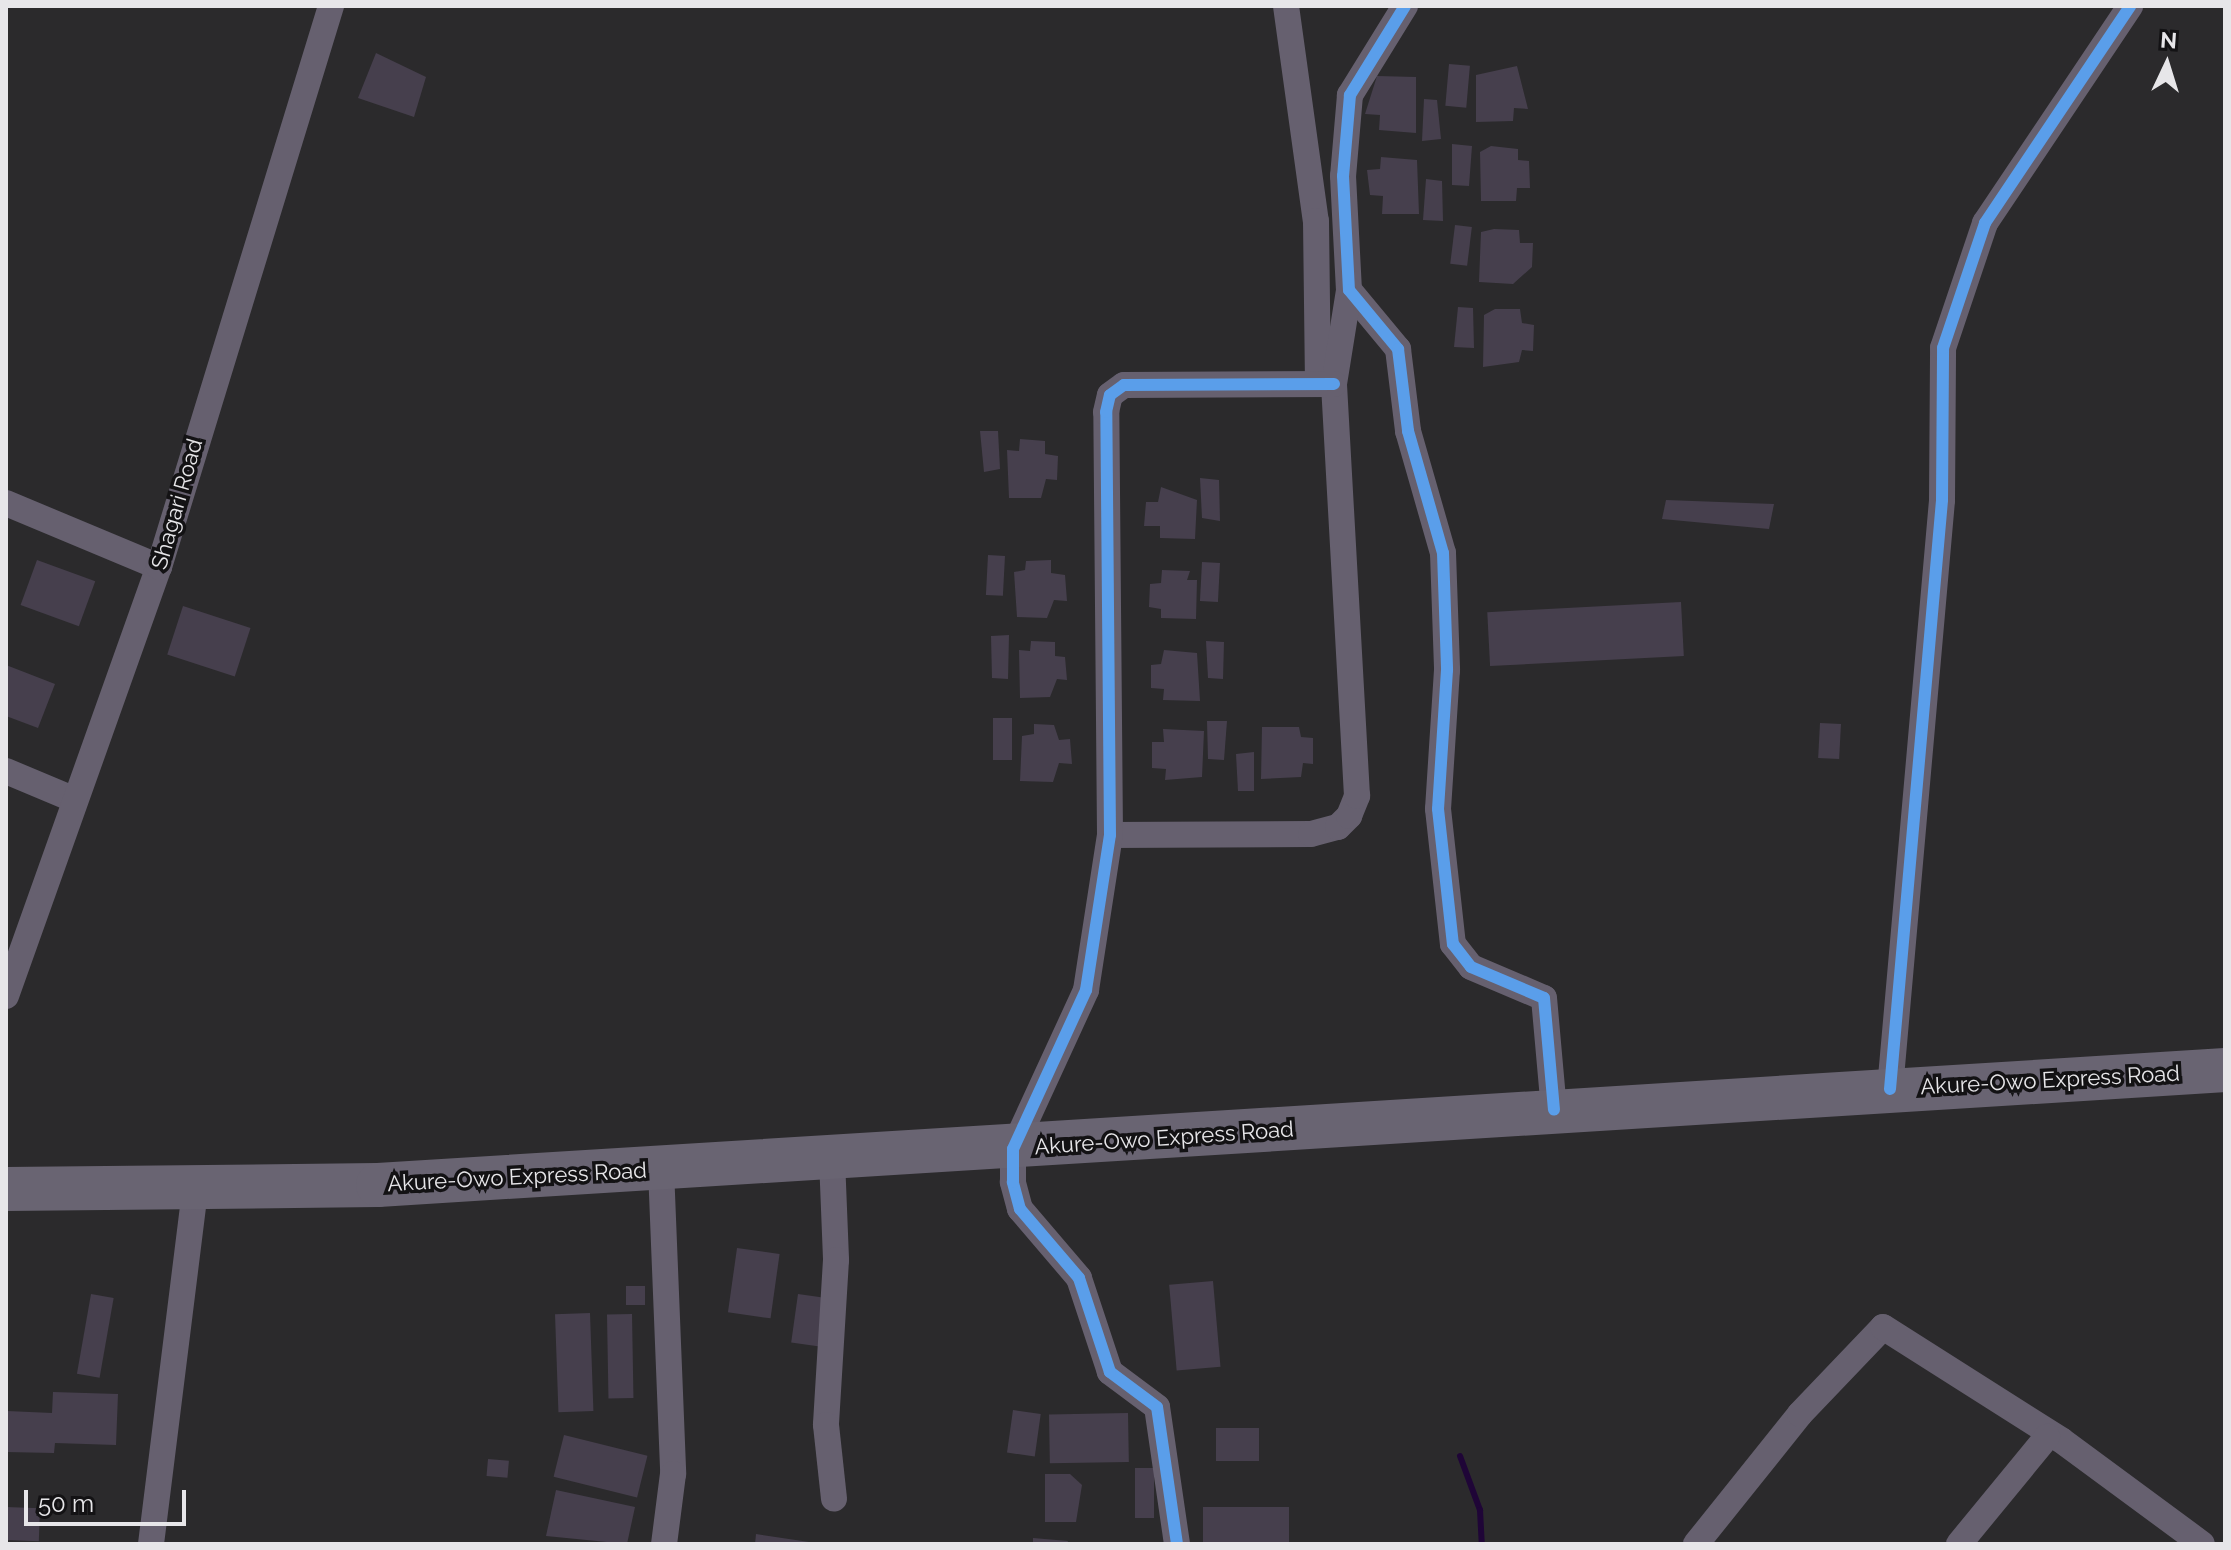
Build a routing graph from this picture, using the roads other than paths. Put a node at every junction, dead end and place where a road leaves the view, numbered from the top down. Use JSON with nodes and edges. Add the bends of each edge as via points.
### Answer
{"nodes":[{"id":1,"x":331,"y":6,"type":"edge"},
{"id":2,"x":1286,"y":6,"type":"edge"},
{"id":3,"x":1405,"y":6,"type":"edge"},
{"id":4,"x":2130,"y":6,"type":"edge"},
{"id":5,"x":1349,"y":290,"type":"junction"},
{"id":6,"x":1326,"y":384,"type":"junction"},
{"id":7,"x":6,"y":503,"type":"edge"},
{"id":8,"x":159,"y":567,"type":"junction"},
{"id":9,"x":6,"y":771,"type":"edge"},
{"id":10,"x":75,"y":800,"type":"junction"},
{"id":11,"x":1110,"y":835,"type":"junction"},
{"id":12,"x":6,"y":996,"type":"edge"},
{"id":13,"x":2225,"y":1070,"type":"edge"},
{"id":14,"x":1890,"y":1089,"type":"junction"},
{"id":15,"x":1554,"y":1110,"type":"junction"},
{"id":16,"x":1013,"y":1149,"type":"junction"},
{"id":17,"x":832,"y":1159,"type":"junction"},
{"id":18,"x":661,"y":1169,"type":"junction"},
{"id":19,"x":6,"y":1189,"type":"edge"},
{"id":20,"x":195,"y":1192,"type":"junction"},
{"id":21,"x":2047,"y":1437,"type":"junction"},
{"id":22,"x":834,"y":1499,"type":"dead end"},
{"id":23,"x":151,"y":1544,"type":"edge"},
{"id":24,"x":664,"y":1544,"type":"edge"},
{"id":25,"x":1177,"y":1544,"type":"edge"},
{"id":26,"x":1696,"y":1544,"type":"edge"},
{"id":27,"x":1959,"y":1544,"type":"edge"},
{"id":28,"x":2202,"y":1544,"type":"edge"}],
"edges":[{"from":1,"to":8,"type":"street","name":"Shagari Road"},
{"from":2,"to":6,"type":"street","via":[[1316,221]]},
{"from":3,"to":5,"type":"street","via":[[1350,95],[1343,176]]},
{"from":4,"to":14,"type":"street","via":[[1985,223],[1943,348],[1942,500]]},
{"from":5,"to":6,"type":"street"},
{"from":5,"to":15,"type":"street","via":[[1398,349],[1408,431],[1443,553],[1447,670],[1438,809],[1453,944],[1471,967],[1544,998]]},
{"from":6,"to":11,"type":"street","via":[[1124,385],[1110,395]]},
{"from":6,"to":11,"type":"street","via":[[1357,796],[1349,816],[1338,827],[1311,834]]},
{"from":7,"to":8,"type":"street"},
{"from":8,"to":10,"type":"street","name":"Shagari Road"},
{"from":9,"to":10,"type":"street"},
{"from":10,"to":12,"type":"street","name":"Shagari Road"},
{"from":11,"to":16,"type":"street","via":[[1086,990]]},
{"from":13,"to":14,"type":"highway","name":"Akure-Owo Express Road"},
{"from":14,"to":15,"type":"highway","name":"Akure-Owo Express Road"},
{"from":15,"to":16,"type":"highway","name":"Akure-Owo Express Road"},
{"from":16,"to":17,"type":"highway","name":"Akure-Owo Express Road"},
{"from":16,"to":25,"type":"street","via":[[1020,1209],[1079,1278],[1110,1372],[1157,1407]]},
{"from":17,"to":18,"type":"highway","name":"Akure-Owo Express Road"},
{"from":17,"to":22,"type":"street","via":[[836,1260],[826,1425]]},
{"from":18,"to":20,"type":"highway","name":"Akure-Owo Express Road"},
{"from":18,"to":24,"type":"street","via":[[673,1474]]},
{"from":19,"to":20,"type":"highway","name":"Akure-Owo Express Road"},
{"from":20,"to":23,"type":"street"},
{"from":21,"to":26,"type":"street","via":[[1883,1327],[1800,1414]]},
{"from":21,"to":27,"type":"street"},
{"from":21,"to":28,"type":"street"}]}
